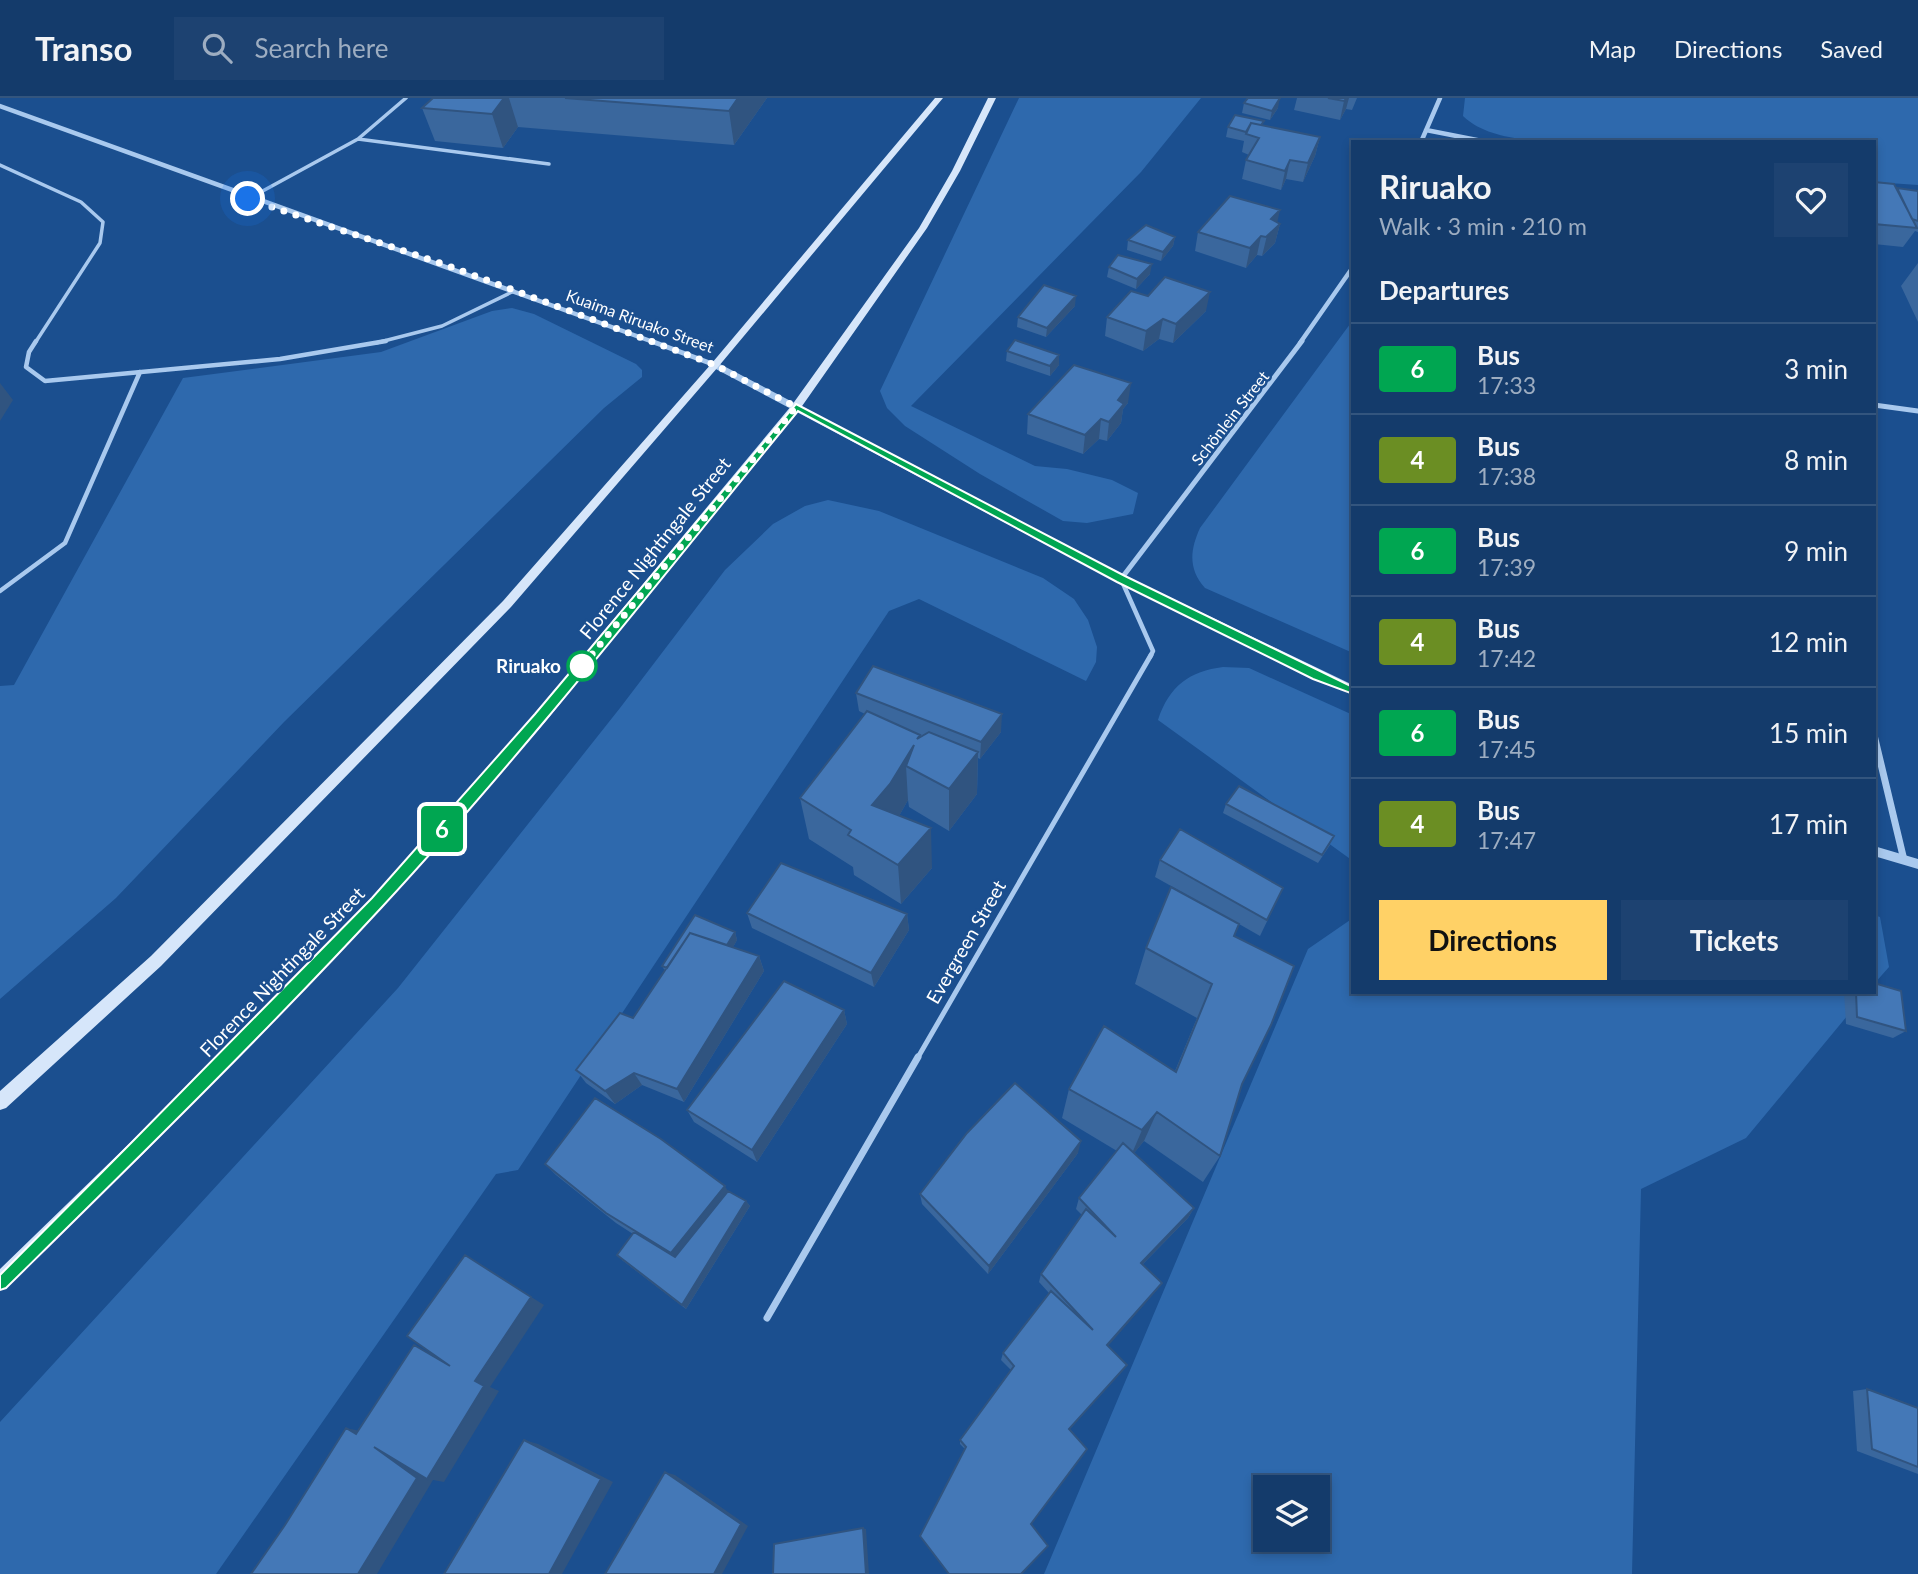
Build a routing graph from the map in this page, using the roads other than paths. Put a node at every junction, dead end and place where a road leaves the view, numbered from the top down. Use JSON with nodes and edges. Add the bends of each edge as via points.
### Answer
{"nodes":[{"id":1,"x":406,"y":98,"type":"edge"},
{"id":2,"x":939,"y":98,"type":"edge"},
{"id":3,"x":992,"y":98,"type":"edge"},
{"id":4,"x":1440,"y":98,"type":"edge"},
{"id":5,"x":0,"y":106,"type":"edge"},
{"id":6,"x":1426,"y":130,"type":"junction"},
{"id":7,"x":358,"y":139,"type":"junction"},
{"id":8,"x":1422,"y":140,"type":"edge"},
{"id":9,"x":1477,"y":140,"type":"edge"},
{"id":10,"x":548,"y":164,"type":"dead end"},
{"id":11,"x":0,"y":165,"type":"edge"},
{"id":12,"x":248,"y":199,"type":"junction"},
{"id":13,"x":1351,"y":270,"type":"edge"},
{"id":14,"x":514,"y":290,"type":"junction"},
{"id":15,"x":715,"y":365,"type":"junction"},
{"id":16,"x":140,"y":372,"type":"junction"},
{"id":17,"x":1876,"y":405,"type":"edge"},
{"id":18,"x":796,"y":407,"type":"junction"},
{"id":19,"x":1918,"y":411,"type":"edge"},
{"id":20,"x":1121,"y":579,"type":"junction"},
{"id":21,"x":0,"y":591,"type":"edge"},
{"id":22,"x":1351,"y":689,"type":"edge"},
{"id":23,"x":1876,"y":743,"type":"edge"},
{"id":24,"x":1876,"y":852,"type":"edge"},
{"id":25,"x":1904,"y":860,"type":"junction"},
{"id":26,"x":1918,"y":864,"type":"edge"},
{"id":27,"x":0,"y":1102,"type":"edge"},
{"id":28,"x":0,"y":1281,"type":"edge"},
{"id":29,"x":767,"y":1318,"type":"dead end"}],
"edges":[{"from":1,"to":7,"type":"lane"},
{"from":2,"to":15,"type":"main road"},
{"from":3,"to":18,"type":"main road","name":"Florence Nightingale Street","via":[[923,228]]},
{"from":4,"to":6,"type":"street"},
{"from":5,"to":12,"type":"street","name":"Kuaima Riruako Street"},
{"from":6,"to":8,"type":"street"},
{"from":6,"to":9,"type":"street"},
{"from":7,"to":10,"type":"lane"},
{"from":7,"to":12,"type":"lane"},
{"from":11,"to":16,"type":"lane","via":[[81,202],[103,222],[100,243],[29,352],[26,367],[45,381]]},
{"from":12,"to":14,"type":"street","name":"Kuaima Riruako Street"},
{"from":13,"to":20,"type":"street","name":"Schönlein Street","via":[[1279,374]]},
{"from":14,"to":15,"type":"street","name":"Kuaima Riruako Street"},
{"from":14,"to":16,"type":"lane","via":[[442,326],[395,340],[280,359]]},
{"from":15,"to":18,"type":"street","name":"Kuaima Riruako Street"},
{"from":15,"to":27,"type":"main road","via":[[507,604],[156,961]]},
{"from":16,"to":21,"type":"lane","via":[[65,543]]},
{"from":17,"to":19,"type":"street"},
{"from":18,"to":20,"type":"street","name":"Kuaima Riruako Street"},
{"from":18,"to":28,"type":"main road","name":"Florence Nightingale Street","via":[[540,718],[377,903]]},
{"from":20,"to":22,"type":"street","name":"Kuaima Riruako Street"},
{"from":20,"to":29,"type":"lane","name":"Evergreen Street","via":[[1153,651]]},
{"from":23,"to":25,"type":"street"},
{"from":24,"to":25,"type":"street"},
{"from":25,"to":26,"type":"street"}]}
